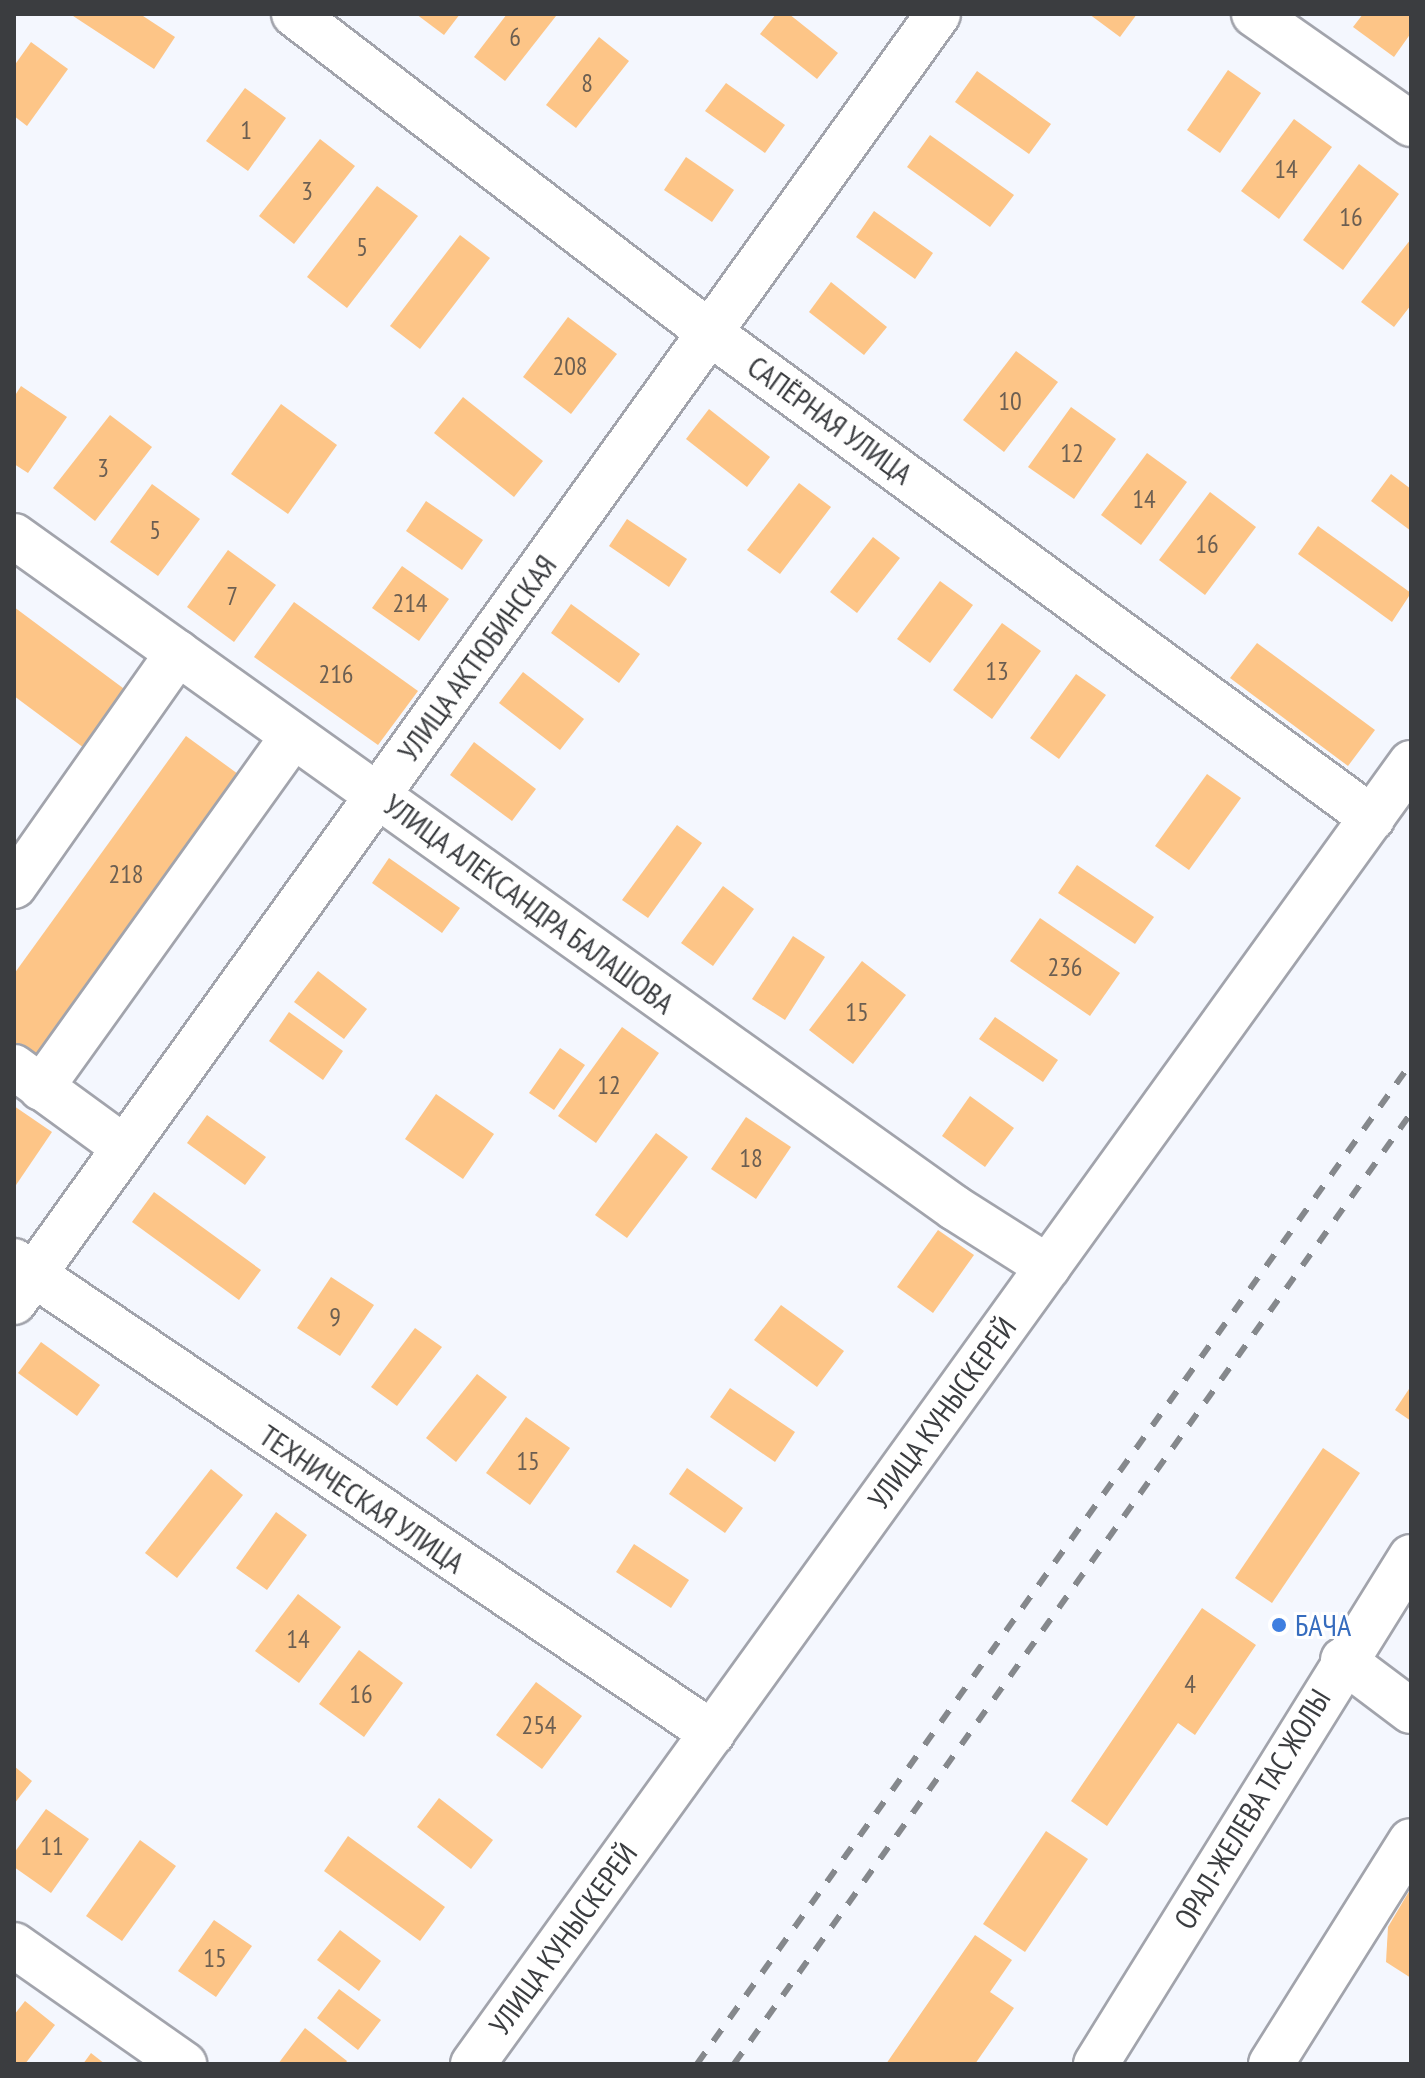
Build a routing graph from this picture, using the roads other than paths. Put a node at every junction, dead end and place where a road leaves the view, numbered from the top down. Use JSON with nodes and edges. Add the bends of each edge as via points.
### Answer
{"nodes":[{"id":1,"x":294,"y":14,"type":"edge"},
{"id":2,"x":938,"y":14,"type":"edge"},
{"id":3,"x":1254,"y":14,"type":"edge"},
{"id":4,"x":1411,"y":124,"type":"edge"},
{"id":5,"x":710,"y":333,"type":"junction"},
{"id":6,"x":14,"y":536,"type":"edge"},
{"id":7,"x":178,"y":653,"type":"junction"},
{"id":8,"x":293,"y":736,"type":"junction"},
{"id":9,"x":1411,"y":763,"type":"edge"},
{"id":10,"x":378,"y":796,"type":"junction"},
{"id":11,"x":1372,"y":818,"type":"junction"},
{"id":12,"x":14,"y":886,"type":"edge"},
{"id":13,"x":27,"y":1078,"type":"edge"},
{"id":14,"x":125,"y":1148,"type":"junction"},
{"id":15,"x":1048,"y":1267,"type":"junction"},
{"id":16,"x":20,"y":1279,"type":"edge"},
{"id":17,"x":1411,"y":1557,"type":"edge"},
{"id":18,"x":1343,"y":1660,"type":"junction"},
{"id":19,"x":1411,"y":1711,"type":"edge"},
{"id":20,"x":712,"y":1733,"type":"junction"},
{"id":21,"x":1411,"y":1841,"type":"edge"},
{"id":22,"x":14,"y":1945,"type":"edge"},
{"id":23,"x":184,"y":2064,"type":"edge"},
{"id":24,"x":473,"y":2064,"type":"edge"},
{"id":25,"x":1096,"y":2064,"type":"edge"},
{"id":26,"x":1271,"y":2064,"type":"edge"}],
"edges":[{"from":1,"to":5,"type":"street","name":"САПЁРНАЯ УЛИЦА"},
{"from":2,"to":5,"type":"street","name":"УЛИЦА АКТЮБИНСКАЯ"},
{"from":3,"to":4,"type":"street"},
{"from":5,"to":10,"type":"street","name":"УЛИЦА АКТЮБИНСКАЯ"},
{"from":5,"to":11,"type":"street","name":"САПЁРНАЯ УЛИЦА"},
{"from":6,"to":7,"type":"street","name":"УЛИЦА АЛЕКСАНДРА БАЛАШОВА"},
{"from":7,"to":8,"type":"street","name":"УЛИЦА АЛЕКСАНДРА БАЛАШОВА"},
{"from":7,"to":12,"type":"street"},
{"from":8,"to":10,"type":"street","name":"УЛИЦА АЛЕКСАНДРА БАЛАШОВА"},
{"from":8,"to":13,"type":"street"},
{"from":9,"to":11,"type":"street","name":"УЛИЦА КУНЫСКЕРЕЙ"},
{"from":10,"to":14,"type":"street","name":"УЛИЦА АКТЮБИНСКАЯ"},
{"from":10,"to":15,"type":"street","name":"УЛИЦА АЛЕКСАНДРА БАЛАШОВА","via":[[955,1208]]},
{"from":11,"to":15,"type":"street","name":"УЛИЦА КУНЫСКЕРЕЙ"},
{"from":13,"to":14,"type":"street"},
{"from":14,"to":16,"type":"street","name":"УЛИЦА АКТЮБИНСКАЯ"},
{"from":15,"to":20,"type":"street","name":"УЛИЦА КУНЫСКЕРЕЙ"},
{"from":16,"to":20,"type":"street","name":"ТЕХНИЧЕСКАЯ УЛИЦА"},
{"from":17,"to":18,"type":"street","name":"ОРАЛ-ЖЕЛЕВА ТАС ЖОЛЫ"},
{"from":18,"to":19,"type":"street"},
{"from":18,"to":25,"type":"street","name":"ОРАЛ-ЖЕЛЕВА ТАС ЖОЛЫ"},
{"from":20,"to":24,"type":"street","name":"УЛИЦА КУНЫСКЕРЕЙ"},
{"from":21,"to":26,"type":"street"},
{"from":22,"to":23,"type":"street"}]}
